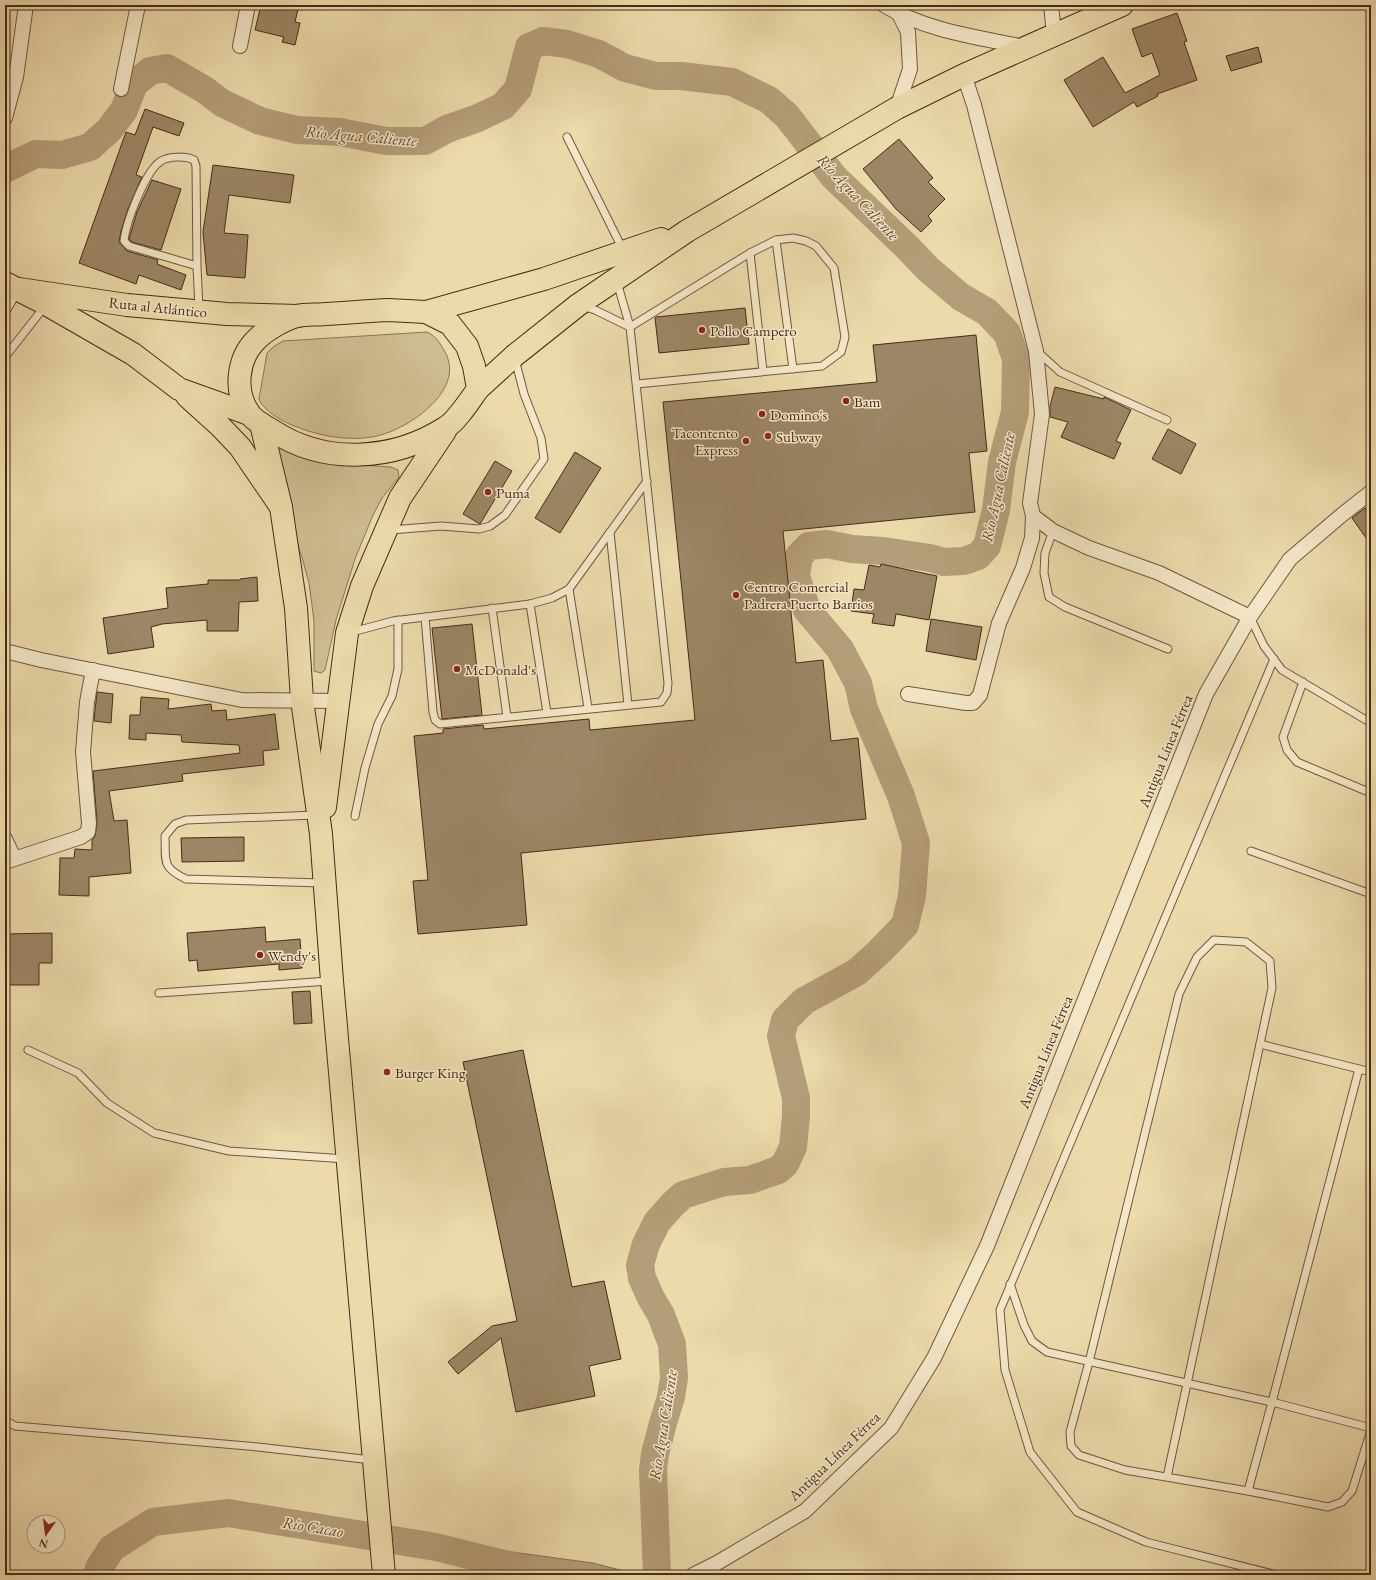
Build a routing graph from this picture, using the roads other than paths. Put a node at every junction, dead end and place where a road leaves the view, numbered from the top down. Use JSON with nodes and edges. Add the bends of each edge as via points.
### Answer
{"nodes":[{"id":1,"x":26,"y":5,"type":"edge"},
{"id":2,"x":138,"y":5,"type":"edge"},
{"id":3,"x":248,"y":5,"type":"edge"},
{"id":4,"x":884,"y":5,"type":"edge"},
{"id":5,"x":1051,"y":5,"type":"edge"},
{"id":6,"x":1122,"y":5,"type":"edge"},
{"id":7,"x":898,"y":14,"type":"junction"},
{"id":8,"x":1054,"y":34,"type":"junction"},
{"id":9,"x":240,"y":46,"type":"dead end"},
{"id":10,"x":1024,"y":48,"type":"junction"},
{"id":11,"x":964,"y":74,"type":"junction"},
{"id":12,"x":9,"y":85,"type":"edge"},
{"id":13,"x":121,"y":89,"type":"dead end"},
{"id":14,"x":897,"y":108,"type":"junction"},
{"id":15,"x":5,"y":118,"type":"edge"},
{"id":16,"x":567,"y":137,"type":"dead end"},
{"id":17,"x":687,"y":230,"type":"junction"},
{"id":18,"x":776,"y":240,"type":"junction"},
{"id":19,"x":624,"y":252,"type":"junction"},
{"id":20,"x":750,"y":253,"type":"junction"},
{"id":21,"x":197,"y":266,"type":"junction"},
{"id":22,"x":616,"y":278,"type":"junction"},
{"id":23,"x":12,"y":286,"type":"edge"},
{"id":24,"x":46,"y":304,"type":"junction"},
{"id":25,"x":578,"y":305,"type":"junction"},
{"id":26,"x":199,"y":311,"type":"junction"},
{"id":27,"x":426,"y":312,"type":"junction"},
{"id":28,"x":5,"y":313,"type":"edge"},
{"id":29,"x":298,"y":316,"type":"junction"},
{"id":30,"x":630,"y":327,"type":"junction"},
{"id":31,"x":1036,"y":351,"type":"junction"},
{"id":32,"x":514,"y":356,"type":"junction"},
{"id":33,"x":5,"y":357,"type":"edge"},
{"id":34,"x":792,"y":369,"type":"junction"},
{"id":35,"x":763,"y":371,"type":"junction"},
{"id":36,"x":637,"y":384,"type":"junction"},
{"id":37,"x":179,"y":389,"type":"junction"},
{"id":38,"x":478,"y":389,"type":"junction"},
{"id":39,"x":255,"y":419,"type":"junction"},
{"id":40,"x":1167,"y":420,"type":"dead end"},
{"id":41,"x":447,"y":427,"type":"junction"},
{"id":42,"x":647,"y":481,"type":"junction"},
{"id":43,"x":1371,"y":492,"type":"edge"},
{"id":44,"x":281,"y":507,"type":"junction"},
{"id":45,"x":1033,"y":516,"type":"junction"},
{"id":46,"x":386,"y":530,"type":"junction"},
{"id":47,"x":1053,"y":530,"type":"junction"},
{"id":48,"x":610,"y":532,"type":"junction"},
{"id":49,"x":570,"y":589,"type":"junction"},
{"id":50,"x":530,"y":604,"type":"junction"},
{"id":51,"x":492,"y":608,"type":"junction"},
{"id":52,"x":425,"y":617,"type":"junction"},
{"id":53,"x":1250,"y":617,"type":"junction"},
{"id":54,"x":398,"y":620,"type":"junction"},
{"id":55,"x":347,"y":633,"type":"junction"},
{"id":56,"x":1168,"y":649,"type":"dead end"},
{"id":57,"x":5,"y":652,"type":"edge"},
{"id":58,"x":1274,"y":659,"type":"junction"},
{"id":59,"x":93,"y":670,"type":"junction"},
{"id":60,"x":1303,"y":682,"type":"junction"},
{"id":61,"x":908,"y":694,"type":"dead end"},
{"id":62,"x":302,"y":700,"type":"junction"},
{"id":63,"x":338,"y":700,"type":"junction"},
{"id":64,"x":628,"y":705,"type":"junction"},
{"id":65,"x":588,"y":708,"type":"junction"},
{"id":66,"x":547,"y":713,"type":"junction"},
{"id":67,"x":507,"y":717,"type":"junction"},
{"id":68,"x":1371,"y":723,"type":"edge"},
{"id":69,"x":1371,"y":793,"type":"edge"},
{"id":70,"x":355,"y":816,"type":"dead end"},
{"id":71,"x":320,"y":824,"type":"junction"},
{"id":72,"x":5,"y":839,"type":"edge"},
{"id":73,"x":1251,"y":851,"type":"dead end"},
{"id":74,"x":10,"y":860,"type":"edge"},
{"id":75,"x":325,"y":884,"type":"junction"},
{"id":76,"x":1371,"y":894,"type":"edge"},
{"id":77,"x":332,"y":981,"type":"junction"},
{"id":78,"x":159,"y":993,"type":"dead end"},
{"id":79,"x":1260,"y":1044,"type":"junction"},
{"id":80,"x":28,"y":1050,"type":"dead end"},
{"id":81,"x":1359,"y":1069,"type":"junction"},
{"id":82,"x":1371,"y":1072,"type":"edge"},
{"id":83,"x":348,"y":1160,"type":"junction"},
{"id":84,"x":1010,"y":1284,"type":"junction"},
{"id":85,"x":1089,"y":1362,"type":"junction"},
{"id":86,"x":1187,"y":1383,"type":"junction"},
{"id":87,"x":1272,"y":1402,"type":"junction"},
{"id":88,"x":5,"y":1420,"type":"edge"},
{"id":89,"x":1371,"y":1429,"type":"edge"},
{"id":90,"x":374,"y":1460,"type":"junction"},
{"id":91,"x":1167,"y":1477,"type":"junction"},
{"id":92,"x":1248,"y":1491,"type":"junction"},
{"id":93,"x":384,"y":1575,"type":"edge"},
{"id":94,"x":693,"y":1575,"type":"edge"},
{"id":95,"x":1277,"y":1575,"type":"edge"}],
"edges":[{"from":1,"to":12,"type":"street","via":[[16,77]]},
{"from":2,"to":13,"type":"street"},
{"from":3,"to":9,"type":"street"},
{"from":4,"to":7,"type":"street"},
{"from":5,"to":8,"type":"street"},
{"from":6,"to":8,"type":"main road"},
{"from":7,"to":10,"type":"street","via":[[953,32]]},
{"from":7,"to":14,"type":"street","via":[[908,32],[910,69]]},
{"from":8,"to":10,"type":"main road"},
{"from":10,"to":11,"type":"main road"},
{"from":11,"to":14,"type":"main road"},
{"from":11,"to":31,"type":"street"},
{"from":12,"to":15,"type":"street"},
{"from":14,"to":17,"type":"main road"},
{"from":16,"to":19,"type":"lane"},
{"from":17,"to":19,"type":"main road"},
{"from":17,"to":22,"type":"main road"},
{"from":18,"to":20,"type":"lane"},
{"from":18,"to":34,"type":"lane"},
{"from":18,"to":34,"type":"lane","via":[[793,238],[806,241],[816,246],[834,268],[846,337],[841,352],[822,366]]},
{"from":19,"to":27,"type":"main road","via":[[544,279]]},
{"from":20,"to":30,"type":"lane"},
{"from":20,"to":35,"type":"lane"},
{"from":21,"to":21,"type":"lane","via":[[194,160],[187,156],[161,161],[148,176],[135,204],[124,241],[129,246]]},
{"from":21,"to":26,"type":"lane"},
{"from":22,"to":25,"type":"main road"},
{"from":22,"to":30,"type":"lane"},
{"from":23,"to":24,"type":"main road"},
{"from":23,"to":26,"type":"main road","name":"Ruta al Atlántico","via":[[127,305]]},
{"from":23,"to":28,"type":"lane"},
{"from":24,"to":33,"type":"lane"},
{"from":24,"to":37,"type":"main road","via":[[133,354]]},
{"from":25,"to":30,"type":"lane","via":[[595,310]]},
{"from":25,"to":32,"type":"main road"},
{"from":26,"to":29,"type":"main road","name":"Ruta al Atlántico"},
{"from":27,"to":29,"type":"main road","via":[[388,310]]},
{"from":27,"to":38,"type":"main road","via":[[450,324],[467,346]]},
{"from":29,"to":39,"type":"main road","via":[[270,329],[246,352],[239,382],[240,396]]},
{"from":30,"to":36,"type":"lane"},
{"from":31,"to":40,"type":"lane","via":[[1060,372]]},
{"from":31,"to":45,"type":"street","via":[[1042,414],[1030,503]]},
{"from":32,"to":38,"type":"main road"},
{"from":32,"to":46,"type":"lane","via":[[524,394],[541,438],[544,458],[504,515],[490,526],[480,529],[441,526]]},
{"from":34,"to":35,"type":"lane"},
{"from":35,"to":36,"type":"lane"},
{"from":36,"to":42,"type":"lane"},
{"from":37,"to":39,"type":"main road"},
{"from":37,"to":44,"type":"main road","via":[[240,447]]},
{"from":38,"to":41,"type":"main road"},
{"from":39,"to":41,"type":"main road","via":[[296,444],[357,456],[395,450],[425,440]]},
{"from":39,"to":44,"type":"main road"},
{"from":41,"to":46,"type":"main road","via":[[400,498]]},
{"from":42,"to":48,"type":"lane"},
{"from":42,"to":64,"type":"lane","via":[[668,683],[661,702]]},
{"from":43,"to":53,"type":"street","name":"Antigua Línea Férrea","via":[[1290,559]]},
{"from":44,"to":62,"type":"main road","via":[[296,608]]},
{"from":45,"to":47,"type":"street"},
{"from":45,"to":61,"type":"street","via":[[1032,538],[1023,568],[999,623],[980,696],[973,703],[966,704]]},
{"from":46,"to":55,"type":"main road","via":[[362,586]]},
{"from":47,"to":53,"type":"street","via":[[1089,548],[1159,573]]},
{"from":47,"to":56,"type":"lane","via":[[1045,553],[1044,573],[1049,597],[1065,607]]},
{"from":48,"to":49,"type":"lane"},
{"from":48,"to":64,"type":"lane"},
{"from":49,"to":50,"type":"lane","via":[[552,598]]},
{"from":49,"to":65,"type":"lane"},
{"from":50,"to":51,"type":"lane"},
{"from":50,"to":66,"type":"lane"},
{"from":51,"to":52,"type":"lane"},
{"from":51,"to":67,"type":"lane"},
{"from":52,"to":54,"type":"lane"},
{"from":52,"to":67,"type":"lane","via":[[435,720],[440,724]]},
{"from":53,"to":58,"type":"lane","via":[[1264,646]]},
{"from":53,"to":94,"type":"street","name":"Antigua Línea Férrea","via":[[1206,694],[987,1246],[934,1358],[891,1428],[805,1511]]},
{"from":54,"to":55,"type":"lane"},
{"from":54,"to":70,"type":"lane","via":[[398,669],[392,696],[378,724],[365,768]]},
{"from":55,"to":63,"type":"main road"},
{"from":57,"to":59,"type":"street"},
{"from":58,"to":60,"type":"lane","via":[[1282,670]]},
{"from":58,"to":84,"type":"lane"},
{"from":59,"to":62,"type":"street","via":[[242,700]]},
{"from":59,"to":74,"type":"street","via":[[87,702],[83,752],[88,832],[81,837]]},
{"from":60,"to":68,"type":"lane"},
{"from":60,"to":69,"type":"lane","via":[[1283,737],[1287,750],[1297,762]]},
{"from":62,"to":63,"type":"street"},
{"from":62,"to":71,"type":"main road"},
{"from":63,"to":71,"type":"main road"},
{"from":64,"to":65,"type":"lane"},
{"from":65,"to":66,"type":"lane"},
{"from":66,"to":67,"type":"lane"},
{"from":71,"to":75,"type":"main road"},
{"from":71,"to":75,"type":"lane","via":[[186,820],[176,824],[165,836],[166,864],[174,873],[186,879]]},
{"from":72,"to":74,"type":"street"},
{"from":73,"to":76,"type":"lane"},
{"from":75,"to":77,"type":"main road"},
{"from":77,"to":78,"type":"lane"},
{"from":77,"to":83,"type":"main road"},
{"from":79,"to":81,"type":"lane"},
{"from":79,"to":85,"type":"lane","via":[[1272,988],[1270,961],[1246,942],[1214,940],[1198,957],[1179,994]]},
{"from":79,"to":86,"type":"lane"},
{"from":80,"to":83,"type":"lane","via":[[78,1073],[106,1103],[154,1133],[229,1151]]},
{"from":81,"to":82,"type":"lane"},
{"from":81,"to":87,"type":"lane"},
{"from":83,"to":90,"type":"main road"},
{"from":84,"to":85,"type":"lane","via":[[1032,1341],[1047,1352]]},
{"from":84,"to":95,"type":"lane","via":[[1000,1310],[1005,1370],[1030,1452],[1078,1512],[1146,1542]]},
{"from":85,"to":86,"type":"lane"},
{"from":85,"to":91,"type":"lane","via":[[1070,1432],[1071,1446],[1079,1455],[1125,1470]]},
{"from":86,"to":87,"type":"lane"},
{"from":86,"to":91,"type":"lane"},
{"from":87,"to":89,"type":"lane"},
{"from":87,"to":92,"type":"lane"},
{"from":88,"to":90,"type":"lane","via":[[15,1426],[258,1447]]},
{"from":89,"to":92,"type":"lane","via":[[1352,1491],[1342,1502],[1328,1507]]},
{"from":90,"to":93,"type":"main road"},
{"from":91,"to":92,"type":"lane"}]}
